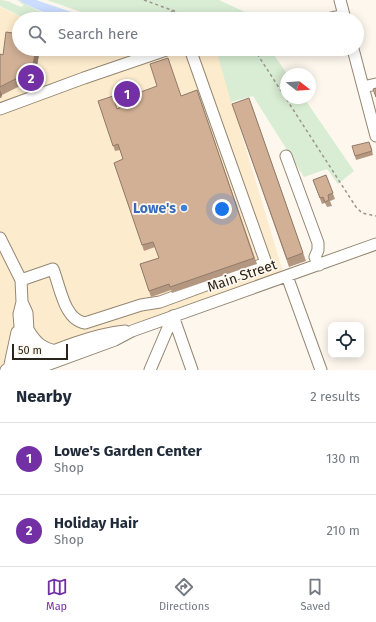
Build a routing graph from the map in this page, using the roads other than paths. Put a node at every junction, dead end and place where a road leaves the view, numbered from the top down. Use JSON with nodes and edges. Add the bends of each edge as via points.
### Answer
{"nodes":[{"id":1,"x":340,"y":0,"type":"edge"},
{"id":2,"x":344,"y":12,"type":"edge"},
{"id":3,"x":148,"y":56,"type":"edge"},
{"id":4,"x":192,"y":56,"type":"edge"},
{"id":5,"x":355,"y":56,"type":"edge"},
{"id":6,"x":376,"y":84,"type":"edge"},
{"id":7,"x":363,"y":87,"type":"junction"},
{"id":8,"x":0,"y":109,"type":"edge"},
{"id":9,"x":376,"y":136,"type":"edge"},
{"id":10,"x":286,"y":156,"type":"dead end"},
{"id":11,"x":0,"y":240,"type":"edge"},
{"id":12,"x":376,"y":244,"type":"edge"},
{"id":13,"x":318,"y":265,"type":"junction"},
{"id":14,"x":287,"y":276,"type":"junction"},
{"id":15,"x":21,"y":280,"type":"junction"},
{"id":16,"x":22,"y":302,"type":"junction"},
{"id":17,"x":173,"y":316,"type":"junction"},
{"id":18,"x":20,"y":322,"type":"junction"},
{"id":19,"x":28,"y":330,"type":"junction"},
{"id":20,"x":132,"y":331,"type":"junction"},
{"id":21,"x":56,"y":351,"type":"junction"},
{"id":22,"x":29,"y":367,"type":"edge"},
{"id":23,"x":7,"y":369,"type":"edge"},
{"id":24,"x":150,"y":370,"type":"edge"},
{"id":25,"x":192,"y":370,"type":"edge"},
{"id":26,"x":320,"y":370,"type":"edge"}],
"edges":[{"from":1,"to":2,"type":"street"},
{"from":3,"to":8,"type":"street"},
{"from":4,"to":15,"type":"street","via":[[266,263],[160,302],[141,305],[85,323],[78,322],[67,309],[53,269]]},
{"from":5,"to":7,"type":"street"},
{"from":6,"to":7,"type":"street"},
{"from":7,"to":9,"type":"street"},
{"from":10,"to":13,"type":"street","via":[[318,243],[315,257]]},
{"from":11,"to":15,"type":"street"},
{"from":12,"to":13,"type":"street","name":"Main Street"},
{"from":13,"to":14,"type":"street","name":"Main Street"},
{"from":14,"to":17,"type":"street","name":"Main Street"},
{"from":14,"to":26,"type":"street"},
{"from":15,"to":16,"type":"street"},
{"from":16,"to":18,"type":"street"},
{"from":16,"to":19,"type":"street","via":[[27,313]]},
{"from":17,"to":20,"type":"street","name":"Main Street"},
{"from":17,"to":24,"type":"street"},
{"from":17,"to":25,"type":"street"},
{"from":18,"to":22,"type":"street"},
{"from":18,"to":23,"type":"street"},
{"from":19,"to":21,"type":"street","via":[[37,343]]},
{"from":19,"to":22,"type":"street"},
{"from":20,"to":21,"type":"street","via":[[112,332]]},
{"from":20,"to":22,"type":"street","via":[[115,340]]},
{"from":21,"to":22,"type":"street"},
{"from":22,"to":23,"type":"street"}]}
